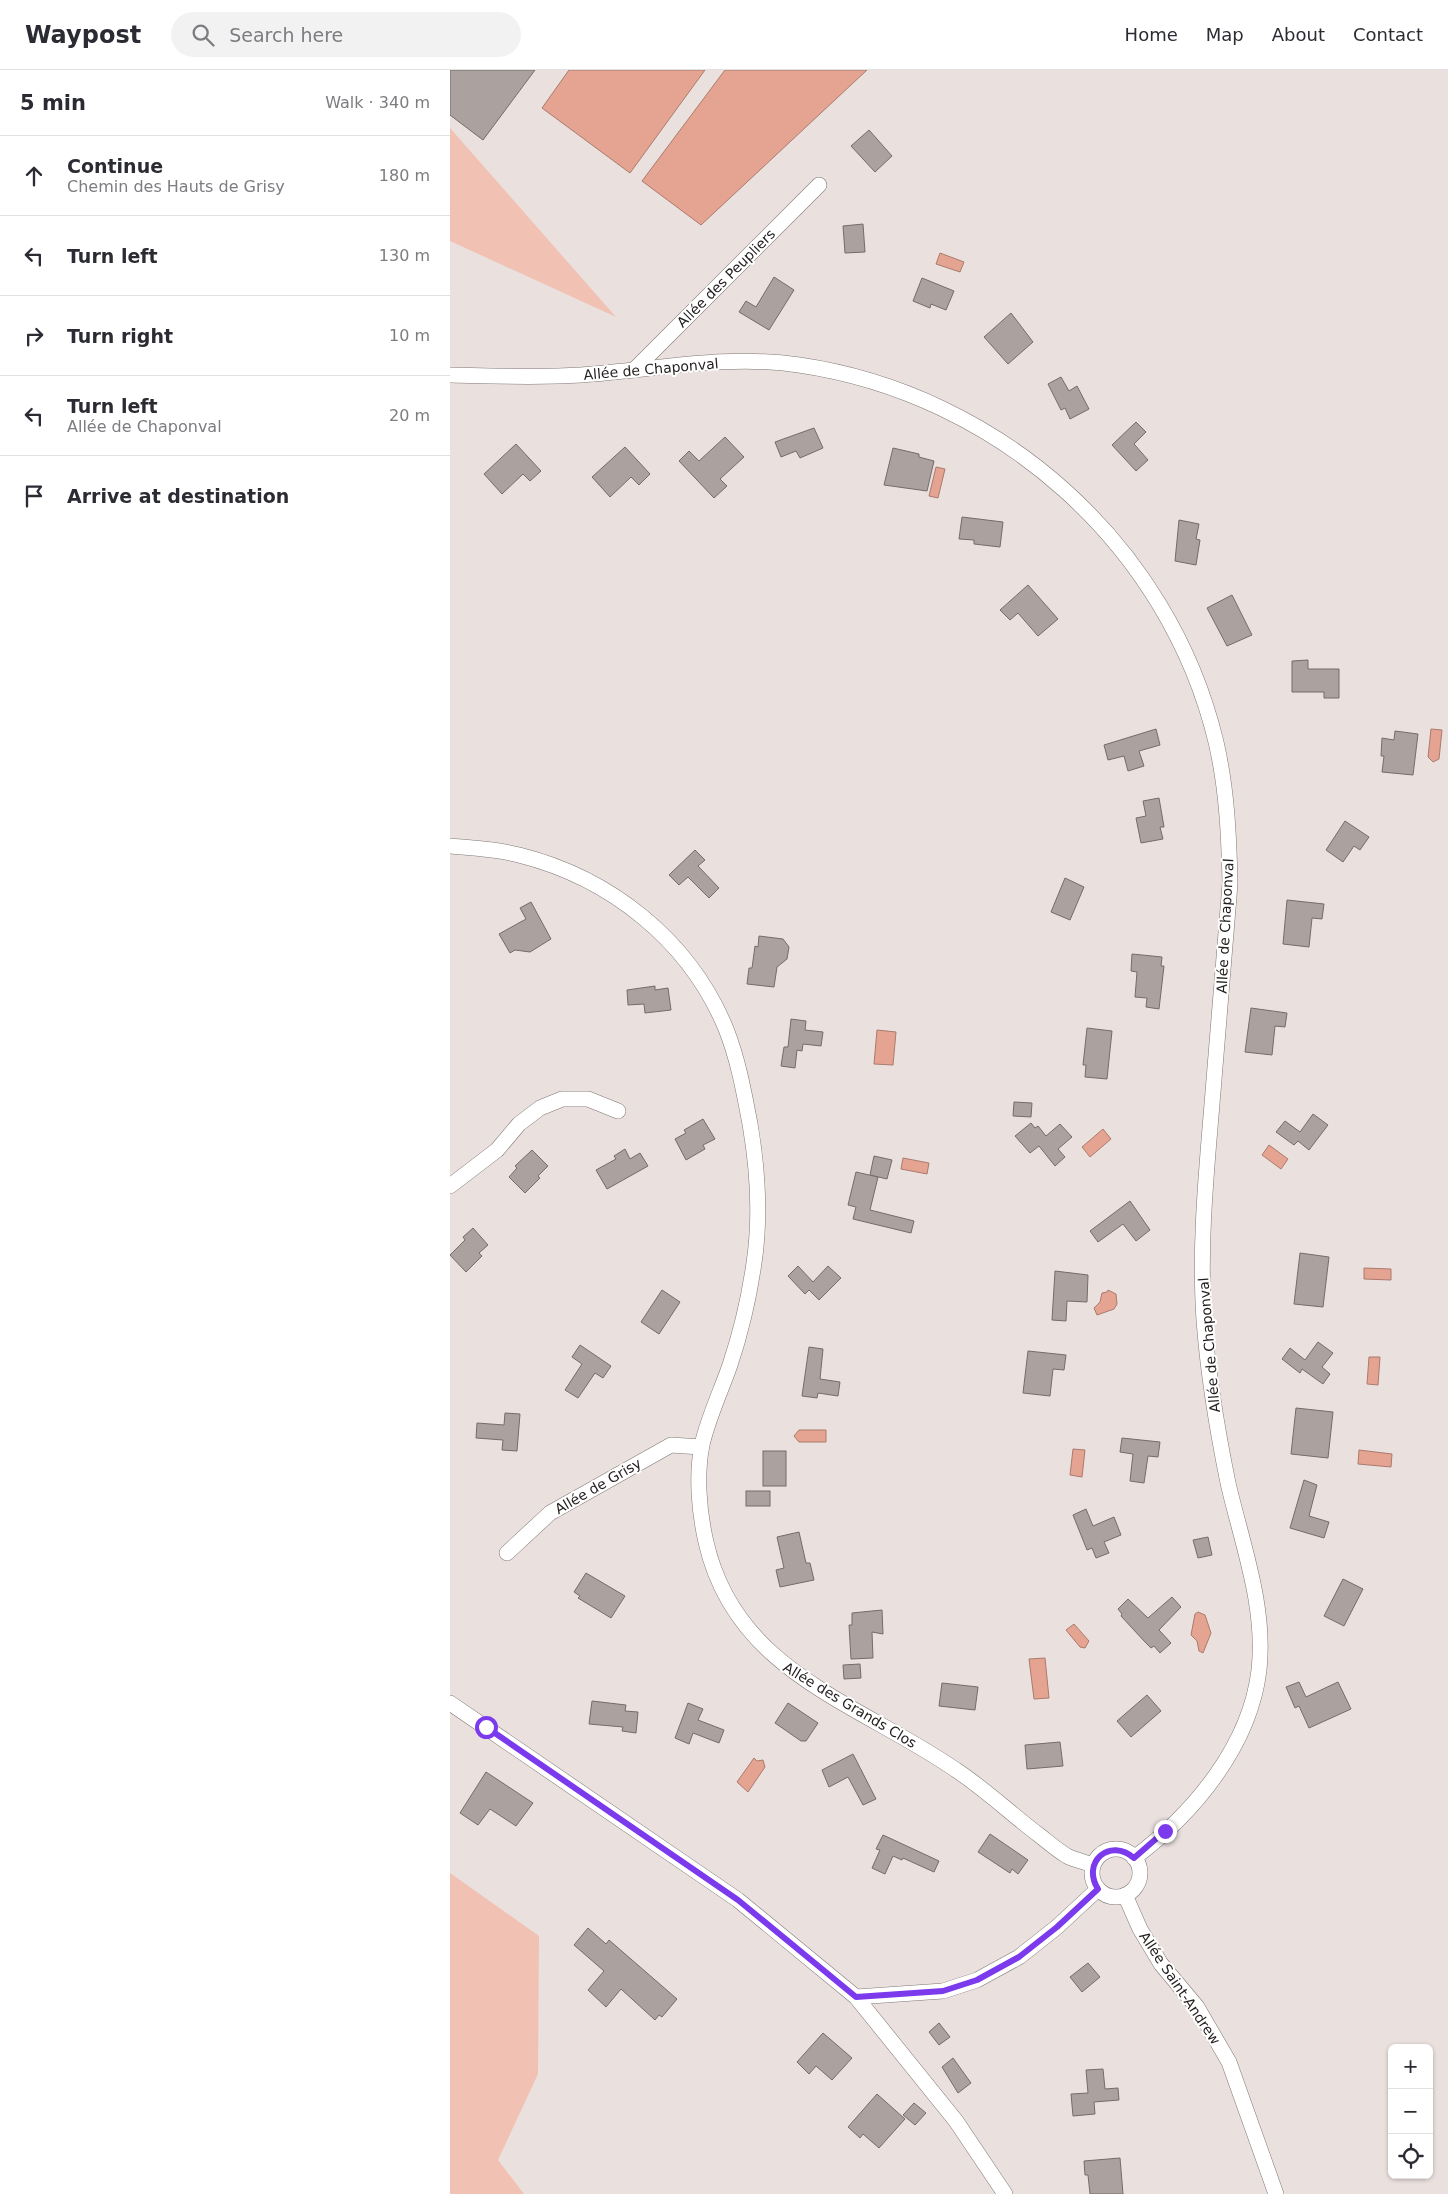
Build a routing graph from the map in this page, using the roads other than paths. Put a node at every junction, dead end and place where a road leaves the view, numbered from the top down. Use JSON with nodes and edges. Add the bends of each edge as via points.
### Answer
{"nodes":[{"id":1,"x":819,"y":185,"type":"dead end"},
{"id":2,"x":634,"y":370,"type":"junction"},
{"id":3,"x":450,"y":375,"type":"edge"},
{"id":4,"x":450,"y":846,"type":"edge"},
{"id":5,"x":618,"y":1110,"type":"dead end"},
{"id":6,"x":451,"y":1187,"type":"edge"},
{"id":7,"x":701,"y":1447,"type":"junction"},
{"id":8,"x":507,"y":1553,"type":"dead end"},
{"id":9,"x":450,"y":1703,"type":"edge"},
{"id":10,"x":1134,"y":1858,"type":"junction"},
{"id":11,"x":1093,"y":1865,"type":"junction"},
{"id":12,"x":1098,"y":1889,"type":"junction"},
{"id":13,"x":1125,"y":1895,"type":"junction"},
{"id":14,"x":856,"y":1997,"type":"junction"},
{"id":15,"x":1005,"y":2194,"type":"edge"},
{"id":16,"x":1276,"y":2194,"type":"edge"}],
"edges":[{"from":1,"to":2,"type":"street","name":"Allée des Peupliers"},
{"from":2,"to":3,"type":"street","name":"Allée de Chaponval","via":[[579,375]]},
{"from":2,"to":10,"type":"street","name":"Allée de Chaponval","via":[[696,362],[798,364],[847,374],[928,402],[992,434],[1046,473],[1100,522],[1172,626],[1203,701],[1222,772],[1230,884],[1203,1203],[1204,1319],[1212,1399],[1259,1619],[1259,1671],[1247,1719],[1222,1766],[1186,1811]]},
{"from":4,"to":7,"type":"street","name":"Allée des Grands Clos","via":[[516,854],[540,861],[591,881],[619,897],[647,920],[690,966],[727,1030],[744,1088],[754,1149],[759,1197],[758,1232],[740,1336]]},
{"from":5,"to":6,"type":"street","via":[[588,1099],[562,1099],[540,1108],[519,1124],[497,1150]]},
{"from":7,"to":8,"type":"street","name":"Allée de Grisy","via":[[671,1445],[550,1513]]},
{"from":7,"to":11,"type":"street","name":"Allée des Grands Clos","via":[[700,1513],[706,1546],[722,1590],[745,1628],[773,1657],[806,1681],[958,1771],[1066,1856]]},
{"from":9,"to":14,"type":"street","via":[[738,1900]]},
{"from":10,"to":11,"type":"street","via":[[1122,1850],[1114,1850],[1101,1855]]},
{"from":10,"to":13,"type":"street","via":[[1140,1871],[1139,1879],[1131,1892]]},
{"from":11,"to":12,"type":"street","via":[[1092,1875]]},
{"from":12,"to":13,"type":"street","via":[[1110,1896]]},
{"from":12,"to":14,"type":"street","via":[[1019,1957],[977,1980],[943,1991]]},
{"from":13,"to":16,"type":"street","name":"Allée Saint-Andrew","via":[[1161,1964],[1196,2007],[1229,2062]]},
{"from":14,"to":15,"type":"street","via":[[956,2121]]}]}
